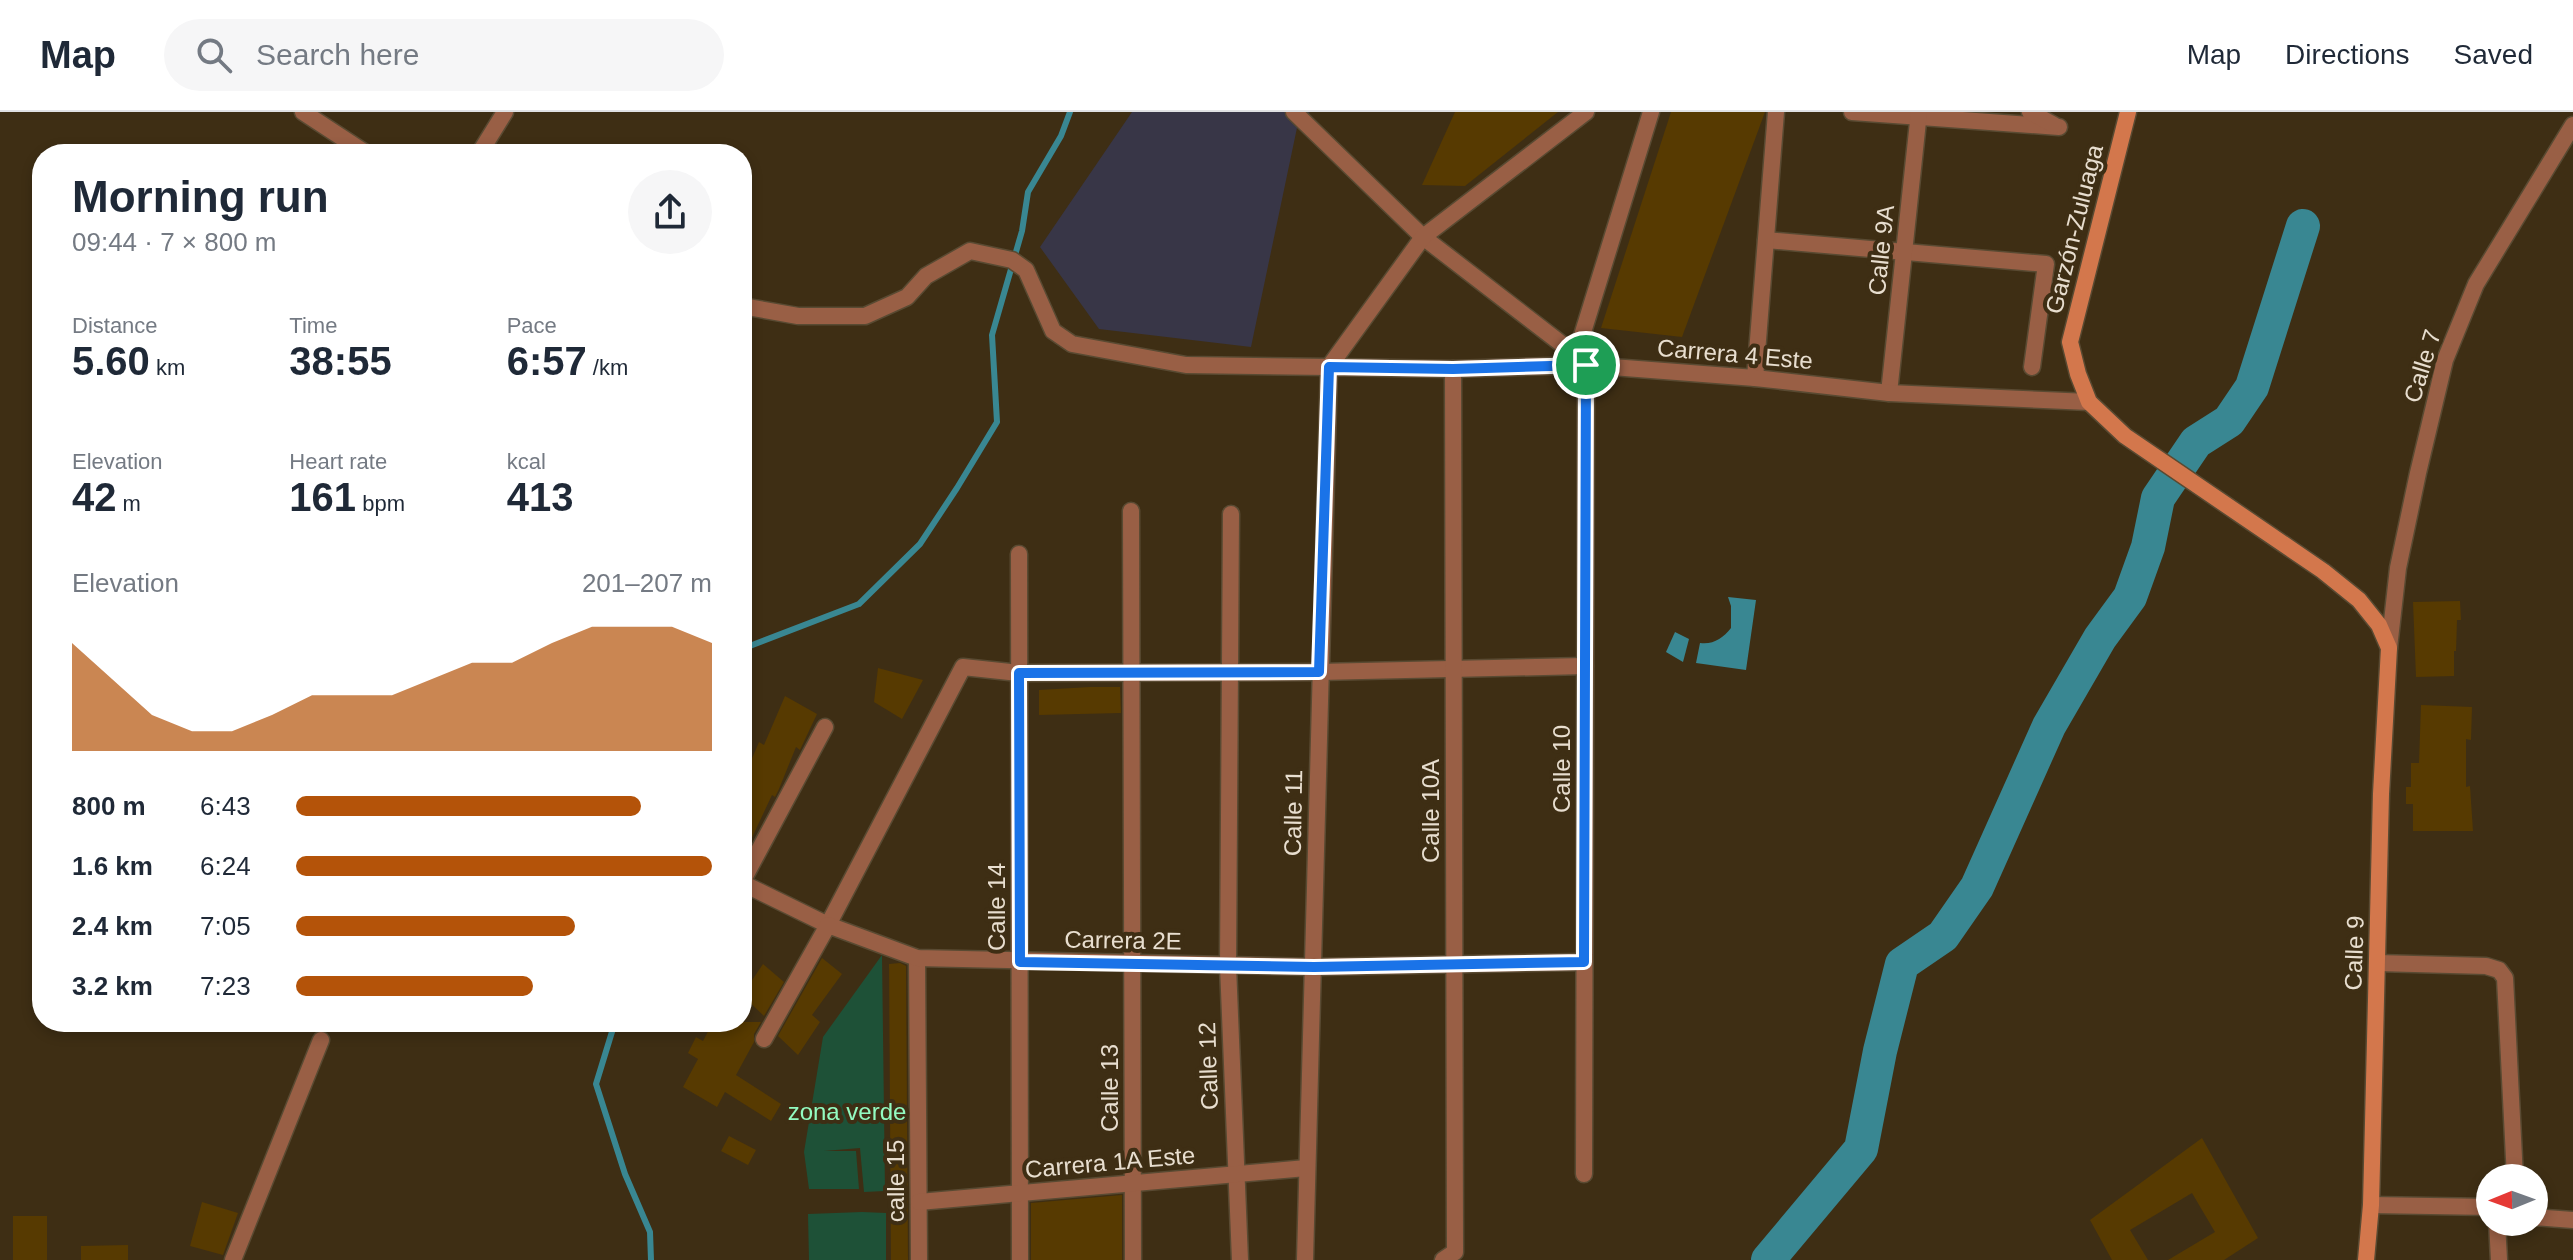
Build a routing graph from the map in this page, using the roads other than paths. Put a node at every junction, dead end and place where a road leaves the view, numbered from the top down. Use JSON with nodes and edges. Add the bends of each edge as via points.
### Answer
{"nodes":[{"id":1,"x":303,"y":112,"type":"edge"},
{"id":2,"x":505,"y":112,"type":"edge"},
{"id":3,"x":1294,"y":112,"type":"edge"},
{"id":4,"x":1586,"y":112,"type":"edge"},
{"id":5,"x":1651,"y":112,"type":"edge"},
{"id":6,"x":1776,"y":112,"type":"edge"},
{"id":7,"x":1852,"y":112,"type":"edge"},
{"id":8,"x":2030,"y":112,"type":"edge"},
{"id":9,"x":2128,"y":112,"type":"edge"},
{"id":10,"x":1918,"y":114,"type":"edge"},
{"id":11,"x":2573,"y":125,"type":"edge"},
{"id":12,"x":352,"y":144,"type":"edge"},
{"id":13,"x":485,"y":144,"type":"edge"},
{"id":14,"x":1423,"y":237,"type":"junction"},
{"id":15,"x":1766,"y":240,"type":"junction"},
{"id":16,"x":1906,"y":252,"type":"junction"},
{"id":17,"x":752,"y":308,"type":"edge"},
{"id":18,"x":1581,"y":360,"type":"junction"},
{"id":19,"x":1329,"y":367,"type":"junction"},
{"id":20,"x":2032,"y":367,"type":"dead end"},
{"id":21,"x":1453,"y":369,"type":"junction"},
{"id":22,"x":1755,"y":378,"type":"junction"},
{"id":23,"x":1889,"y":393,"type":"junction"},
{"id":24,"x":2089,"y":402,"type":"junction"},
{"id":25,"x":1131,"y":511,"type":"dead end"},
{"id":26,"x":1231,"y":514,"type":"dead end"},
{"id":27,"x":1019,"y":554,"type":"dead end"},
{"id":28,"x":2389,"y":648,"type":"junction"},
{"id":29,"x":1585,"y":666,"type":"junction"},
{"id":30,"x":1454,"y":669,"type":"junction"},
{"id":31,"x":1230,"y":672,"type":"junction"},
{"id":32,"x":1319,"y":672,"type":"junction"},
{"id":33,"x":1019,"y":673,"type":"junction"},
{"id":34,"x":1132,"y":673,"type":"junction"},
{"id":35,"x":825,"y":727,"type":"dead end"},
{"id":36,"x":752,"y":863,"type":"edge"},
{"id":37,"x":752,"y":887,"type":"edge"},
{"id":38,"x":828,"y":925,"type":"junction"},
{"id":39,"x":917,"y":958,"type":"junction"},
{"id":40,"x":1020,"y":962,"type":"junction"},
{"id":41,"x":1584,"y":962,"type":"junction"},
{"id":42,"x":2378,"y":963,"type":"junction"},
{"id":43,"x":1132,"y":964,"type":"junction"},
{"id":44,"x":1454,"y":965,"type":"junction"},
{"id":45,"x":1228,"y":966,"type":"junction"},
{"id":46,"x":1314,"y":967,"type":"junction"},
{"id":47,"x":764,"y":1039,"type":"dead end"},
{"id":48,"x":321,"y":1040,"type":"dead end"},
{"id":49,"x":2514,"y":1164,"type":"edge"},
{"id":50,"x":1306,"y":1168,"type":"junction"},
{"id":51,"x":1584,"y":1174,"type":"dead end"},
{"id":52,"x":1236,"y":1175,"type":"junction"},
{"id":53,"x":1133,"y":1184,"type":"junction"},
{"id":54,"x":1020,"y":1194,"type":"junction"},
{"id":55,"x":919,"y":1202,"type":"junction"},
{"id":56,"x":2371,"y":1205,"type":"junction"},
{"id":57,"x":2476,"y":1207,"type":"edge"},
{"id":58,"x":2548,"y":1218,"type":"edge"},
{"id":59,"x":2573,"y":1220,"type":"edge"},
{"id":60,"x":2498,"y":1236,"type":"edge"},
{"id":61,"x":1449,"y":1256,"type":"edge"},
{"id":62,"x":233,"y":1260,"type":"edge"},
{"id":63,"x":919,"y":1260,"type":"edge"},
{"id":64,"x":1020,"y":1260,"type":"edge"},
{"id":65,"x":1133,"y":1260,"type":"edge"},
{"id":66,"x":1240,"y":1260,"type":"edge"},
{"id":67,"x":1305,"y":1260,"type":"edge"},
{"id":68,"x":2366,"y":1260,"type":"edge"},
{"id":69,"x":2499,"y":1260,"type":"edge"}],
"edges":[{"from":1,"to":12,"type":"street"},
{"from":2,"to":13,"type":"street"},
{"from":3,"to":14,"type":"street"},
{"from":4,"to":14,"type":"street"},
{"from":5,"to":18,"type":"street","name":"Calle 10"},
{"from":6,"to":15,"type":"street"},
{"from":7,"to":10,"type":"street"},
{"from":8,"to":10,"type":"street","via":[[2059,127]]},
{"from":9,"to":24,"type":"main road","name":"Garzón-Zuluaga","via":[[2070,342]]},
{"from":10,"to":16,"type":"street","name":"Calle 9A"},
{"from":11,"to":28,"type":"street","name":"Calle 7","via":[[2476,284],[2445,360],[2398,568]]},
{"from":14,"to":18,"type":"street"},
{"from":14,"to":19,"type":"street"},
{"from":15,"to":16,"type":"street"},
{"from":15,"to":22,"type":"street"},
{"from":16,"to":20,"type":"street","via":[[2046,264]]},
{"from":16,"to":23,"type":"street","name":"Calle 9A"},
{"from":17,"to":19,"type":"street","name":"Carrera 4 Este","via":[[798,316],[865,316],[907,297],[926,276],[970,251],[1012,260],[1026,270],[1053,331],[1072,344],[1186,365]]},
{"from":18,"to":21,"type":"street","name":"Carrera 4 Este"},
{"from":18,"to":22,"type":"street","name":"Carrera 4 Este"},
{"from":18,"to":29,"type":"street","name":"Calle 10"},
{"from":19,"to":21,"type":"street","name":"Carrera 4 Este"},
{"from":19,"to":32,"type":"street","name":"Calle 11"},
{"from":21,"to":30,"type":"street","name":"Calle 10A"},
{"from":22,"to":23,"type":"street","name":"Carrera 4 Este"},
{"from":23,"to":24,"type":"street","name":"Carrera 4 Este"},
{"from":24,"to":28,"type":"main road","name":"Garzón-Zuluaga","via":[[2125,436],[2359,600]]},
{"from":25,"to":34,"type":"street","name":"Calle 13"},
{"from":26,"to":31,"type":"street","name":"Calle 12"},
{"from":27,"to":33,"type":"street","name":"Calle 14"},
{"from":28,"to":42,"type":"main road","name":"Calle 9"},
{"from":29,"to":30,"type":"street"},
{"from":29,"to":41,"type":"street","name":"Calle 10"},
{"from":30,"to":32,"type":"street"},
{"from":30,"to":44,"type":"street","name":"Calle 10A"},
{"from":31,"to":32,"type":"street"},
{"from":31,"to":34,"type":"street"},
{"from":31,"to":45,"type":"street","name":"Calle 12"},
{"from":32,"to":46,"type":"street","name":"Calle 11"},
{"from":33,"to":34,"type":"street"},
{"from":33,"to":38,"type":"street","via":[[963,667]]},
{"from":33,"to":40,"type":"street","name":"Calle 14"},
{"from":34,"to":43,"type":"street","name":"Calle 13"},
{"from":35,"to":36,"type":"street"},
{"from":37,"to":38,"type":"street","name":"Carrera 2E"},
{"from":38,"to":39,"type":"street","name":"Carrera 2E"},
{"from":38,"to":47,"type":"street"},
{"from":39,"to":40,"type":"street","name":"Carrera 2E"},
{"from":39,"to":55,"type":"street","name":"calle 15"},
{"from":40,"to":43,"type":"street","name":"Carrera 2E"},
{"from":40,"to":54,"type":"street","name":"Calle 14"},
{"from":41,"to":44,"type":"street","name":"Carrera 2E"},
{"from":41,"to":51,"type":"street","name":"Calle 10"},
{"from":42,"to":49,"type":"street","via":[[2486,966],[2505,978]]},
{"from":42,"to":56,"type":"main road","name":"Calle 9"},
{"from":43,"to":45,"type":"street","name":"Carrera 2E"},
{"from":43,"to":53,"type":"street","name":"Calle 13"},
{"from":44,"to":46,"type":"street","name":"Carrera 2E"},
{"from":44,"to":61,"type":"street","name":"Calle 10A"},
{"from":45,"to":46,"type":"street","name":"Carrera 2E"},
{"from":45,"to":52,"type":"street","name":"Calle 12"},
{"from":46,"to":50,"type":"street","name":"Calle 11"},
{"from":48,"to":62,"type":"street"},
{"from":50,"to":52,"type":"street","name":"Carrera 1A Este"},
{"from":50,"to":67,"type":"street","name":"Calle 11"},
{"from":52,"to":53,"type":"street","name":"Carrera 1A Este"},
{"from":52,"to":66,"type":"street","name":"Calle 12"},
{"from":53,"to":54,"type":"street","name":"Carrera 1A Este"},
{"from":53,"to":65,"type":"street","name":"Calle 13"},
{"from":54,"to":55,"type":"street","name":"Carrera 1A Este"},
{"from":54,"to":64,"type":"street","name":"Calle 14"},
{"from":55,"to":63,"type":"street","name":"calle 15"},
{"from":56,"to":57,"type":"street"},
{"from":56,"to":68,"type":"main road","name":"Calle 9"},
{"from":58,"to":59,"type":"street"},
{"from":60,"to":69,"type":"street"}]}
